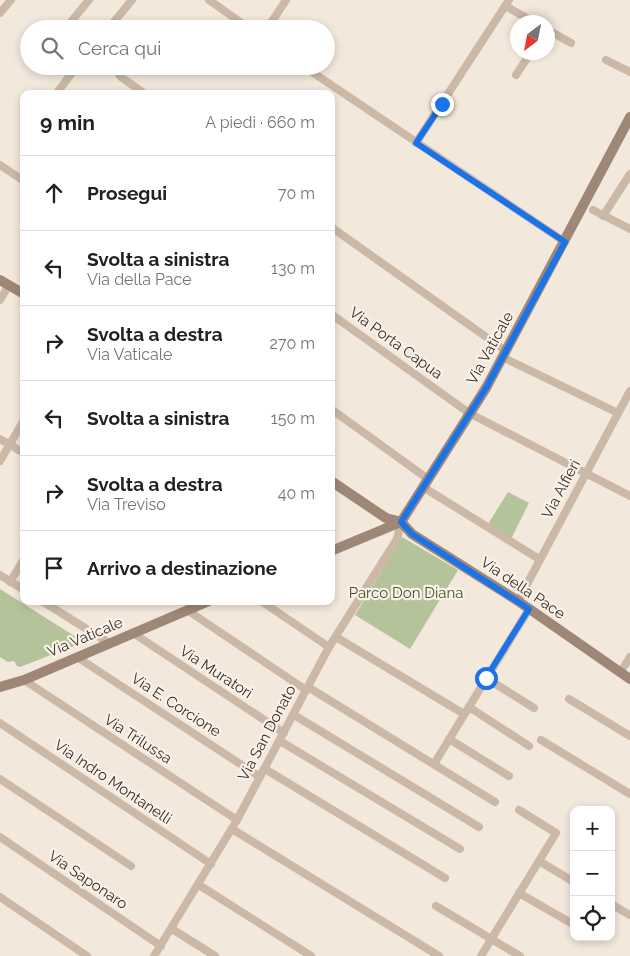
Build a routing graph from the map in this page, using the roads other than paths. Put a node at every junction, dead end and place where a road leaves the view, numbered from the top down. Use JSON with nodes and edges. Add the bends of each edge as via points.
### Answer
{"nodes":[{"id":1,"x":11,"y":0,"type":"edge"},
{"id":2,"x":89,"y":0,"type":"edge"},
{"id":3,"x":132,"y":0,"type":"edge"},
{"id":4,"x":209,"y":0,"type":"edge"},
{"id":5,"x":286,"y":0,"type":"edge"},
{"id":6,"x":507,"y":3,"type":"edge"},
{"id":7,"x":0,"y":13,"type":"edge"},
{"id":8,"x":524,"y":15,"type":"edge"},
{"id":9,"x":72,"y":20,"type":"edge"},
{"id":10,"x":115,"y":20,"type":"edge"},
{"id":11,"x":237,"y":20,"type":"edge"},
{"id":12,"x":273,"y":20,"type":"edge"},
{"id":13,"x":555,"y":34,"type":"edge"},
{"id":14,"x":571,"y":43,"type":"dead end"},
{"id":15,"x":526,"y":60,"type":"edge"},
{"id":16,"x":606,"y":60,"type":"dead end"},
{"id":17,"x":630,"y":72,"type":"edge"},
{"id":18,"x":71,"y":75,"type":"edge"},
{"id":19,"x":119,"y":75,"type":"edge"},
{"id":20,"x":313,"y":75,"type":"edge"},
{"id":21,"x":516,"y":75,"type":"dead end"},
{"id":22,"x":59,"y":90,"type":"edge"},
{"id":23,"x":139,"y":90,"type":"edge"},
{"id":24,"x":331,"y":90,"type":"edge"},
{"id":25,"x":335,"y":93,"type":"edge"},
{"id":26,"x":630,"y":117,"type":"edge"},
{"id":27,"x":416,"y":143,"type":"junction"},
{"id":28,"x":0,"y":165,"type":"edge"},
{"id":29,"x":630,"y":174,"type":"edge"},
{"id":30,"x":20,"y":178,"type":"edge"},
{"id":31,"x":593,"y":210,"type":"dead end"},
{"id":32,"x":603,"y":216,"type":"junction"},
{"id":33,"x":630,"y":229,"type":"edge"},
{"id":34,"x":335,"y":230,"type":"edge"},
{"id":35,"x":565,"y":242,"type":"junction"},
{"id":36,"x":4,"y":283,"type":"edge"},
{"id":37,"x":20,"y":292,"type":"edge"},
{"id":38,"x":0,"y":300,"type":"edge"},
{"id":39,"x":335,"y":317,"type":"edge"},
{"id":40,"x":504,"y":354,"type":"junction"},
{"id":41,"x":630,"y":391,"type":"edge"},
{"id":42,"x":335,"y":412,"type":"edge"},
{"id":43,"x":469,"y":413,"type":"junction"},
{"id":44,"x":618,"y":413,"type":"junction"},
{"id":45,"x":20,"y":427,"type":"edge"},
{"id":46,"x":0,"y":439,"type":"edge"},
{"id":47,"x":9,"y":445,"type":"junction"},
{"id":48,"x":20,"y":452,"type":"edge"},
{"id":49,"x":0,"y":461,"type":"edge"},
{"id":50,"x":585,"y":473,"type":"junction"},
{"id":51,"x":426,"y":483,"type":"junction"},
{"id":52,"x":335,"y":486,"type":"edge"},
{"id":53,"x":630,"y":496,"type":"edge"},
{"id":54,"x":401,"y":522,"type":"junction"},
{"id":55,"x":335,"y":549,"type":"edge"},
{"id":56,"x":539,"y":559,"type":"junction"},
{"id":57,"x":20,"y":566,"type":"edge"},
{"id":58,"x":0,"y":575,"type":"edge"},
{"id":59,"x":10,"y":582,"type":"junction"},
{"id":60,"x":20,"y":588,"type":"edge"},
{"id":61,"x":518,"y":601,"type":"junction"},
{"id":62,"x":48,"y":605,"type":"edge"},
{"id":63,"x":199,"y":605,"type":"edge"},
{"id":64,"x":267,"y":605,"type":"edge"},
{"id":65,"x":529,"y":609,"type":"junction"},
{"id":66,"x":187,"y":610,"type":"junction"},
{"id":67,"x":133,"y":633,"type":"junction"},
{"id":68,"x":336,"y":637,"type":"junction"},
{"id":69,"x":109,"y":643,"type":"junction"},
{"id":70,"x":329,"y":647,"type":"junction"},
{"id":71,"x":77,"y":657,"type":"junction"},
{"id":72,"x":630,"y":657,"type":"edge"},
{"id":73,"x":620,"y":672,"type":"junction"},
{"id":74,"x":486,"y":678,"type":"junction"},
{"id":75,"x":630,"y":679,"type":"edge"},
{"id":76,"x":24,"y":680,"type":"junction"},
{"id":77,"x":0,"y":687,"type":"edge"},
{"id":78,"x":307,"y":688,"type":"junction"},
{"id":79,"x":569,"y":700,"type":"dead end"},
{"id":80,"x":534,"y":708,"type":"dead end"},
{"id":81,"x":466,"y":711,"type":"junction"},
{"id":82,"x":294,"y":715,"type":"junction"},
{"id":83,"x":0,"y":723,"type":"edge"},
{"id":84,"x":284,"y":733,"type":"junction"},
{"id":85,"x":630,"y":736,"type":"edge"},
{"id":86,"x":449,"y":739,"type":"junction"},
{"id":87,"x":541,"y":740,"type":"dead end"},
{"id":88,"x":280,"y":741,"type":"junction"},
{"id":89,"x":529,"y":746,"type":"dead end"},
{"id":90,"x":434,"y":764,"type":"junction"},
{"id":91,"x":265,"y":769,"type":"junction"},
{"id":92,"x":509,"y":776,"type":"dead end"},
{"id":93,"x":260,"y":777,"type":"junction"},
{"id":94,"x":0,"y":779,"type":"edge"},
{"id":95,"x":630,"y":794,"type":"edge"},
{"id":96,"x":495,"y":802,"type":"dead end"},
{"id":97,"x":519,"y":810,"type":"dead end"},
{"id":98,"x":237,"y":820,"type":"junction"},
{"id":99,"x":479,"y":827,"type":"dead end"},
{"id":100,"x":232,"y":829,"type":"junction"},
{"id":101,"x":0,"y":837,"type":"edge"},
{"id":102,"x":460,"y":849,"type":"dead end"},
{"id":103,"x":539,"y":861,"type":"junction"},
{"id":104,"x":211,"y":864,"type":"junction"},
{"id":105,"x":131,"y":866,"type":"dead end"},
{"id":106,"x":445,"y":878,"type":"dead end"},
{"id":107,"x":570,"y":880,"type":"edge"},
{"id":108,"x":199,"y":885,"type":"junction"},
{"id":109,"x":519,"y":893,"type":"junction"},
{"id":110,"x":0,"y":897,"type":"edge"},
{"id":111,"x":436,"y":906,"type":"dead end"},
{"id":112,"x":615,"y":906,"type":"edge"},
{"id":113,"x":630,"y":915,"type":"edge"},
{"id":114,"x":570,"y":922,"type":"edge"},
{"id":115,"x":172,"y":929,"type":"junction"},
{"id":116,"x":491,"y":939,"type":"junction"},
{"id":117,"x":158,"y":953,"type":"edge"},
{"id":118,"x":87,"y":956,"type":"edge"},
{"id":119,"x":216,"y":956,"type":"edge"},
{"id":120,"x":311,"y":956,"type":"edge"},
{"id":121,"x":439,"y":956,"type":"edge"},
{"id":122,"x":481,"y":956,"type":"edge"},
{"id":123,"x":520,"y":956,"type":"edge"}],
"edges":[{"from":1,"to":7,"type":"street"},
{"from":2,"to":9,"type":"street"},
{"from":3,"to":10,"type":"street"},
{"from":4,"to":11,"type":"street"},
{"from":5,"to":12,"type":"street"},
{"from":6,"to":8,"type":"street"},
{"from":6,"to":27,"type":"street"},
{"from":13,"to":14,"type":"street"},
{"from":15,"to":21,"type":"street"},
{"from":16,"to":17,"type":"street"},
{"from":18,"to":22,"type":"street"},
{"from":19,"to":23,"type":"street"},
{"from":20,"to":24,"type":"street"},
{"from":25,"to":27,"type":"street"},
{"from":26,"to":35,"type":"street","name":"Via Vaticale"},
{"from":27,"to":35,"type":"street"},
{"from":28,"to":30,"type":"street"},
{"from":29,"to":32,"type":"street"},
{"from":31,"to":32,"type":"street"},
{"from":32,"to":33,"type":"street"},
{"from":34,"to":40,"type":"street"},
{"from":35,"to":40,"type":"street","name":"Via Vaticale"},
{"from":36,"to":37,"type":"street"},
{"from":36,"to":38,"type":"street"},
{"from":39,"to":43,"type":"street","name":"Via Porta Capua"},
{"from":40,"to":43,"type":"street","name":"Via Vaticale"},
{"from":40,"to":44,"type":"street"},
{"from":41,"to":44,"type":"street","name":"Via Alfieri"},
{"from":42,"to":51,"type":"street"},
{"from":43,"to":50,"type":"street","name":"Via Porta Capua"},
{"from":43,"to":51,"type":"street","name":"Via Vaticale"},
{"from":44,"to":50,"type":"street","name":"Via Alfieri"},
{"from":45,"to":47,"type":"street"},
{"from":46,"to":47,"type":"street"},
{"from":47,"to":48,"type":"street"},
{"from":47,"to":49,"type":"street"},
{"from":50,"to":53,"type":"street","name":"Via Porta Capua"},
{"from":50,"to":56,"type":"street","name":"Via Alfieri"},
{"from":51,"to":54,"type":"street","name":"Via Vaticale"},
{"from":51,"to":56,"type":"street"},
{"from":52,"to":54,"type":"street","via":[[386,518]]},
{"from":54,"to":55,"type":"street"},
{"from":54,"to":61,"type":"street","name":"Via della Pace","via":[[412,534]]},
{"from":54,"to":68,"type":"street","name":"Via San Donato","via":[[396,539]]},
{"from":56,"to":61,"type":"street","name":"Via Alfieri"},
{"from":57,"to":59,"type":"street"},
{"from":58,"to":59,"type":"street"},
{"from":59,"to":60,"type":"street"},
{"from":61,"to":65,"type":"street","name":"Via della Pace"},
{"from":62,"to":69,"type":"street"},
{"from":63,"to":66,"type":"street","name":"Via Vaticale"},
{"from":64,"to":70,"type":"street"},
{"from":65,"to":73,"type":"street","name":"Via della Pace"},
{"from":65,"to":74,"type":"street"},
{"from":66,"to":67,"type":"street","name":"Via Vaticale"},
{"from":66,"to":78,"type":"street"},
{"from":67,"to":69,"type":"street","name":"Via Vaticale"},
{"from":67,"to":84,"type":"street","name":"Via Muratori"},
{"from":68,"to":70,"type":"street","name":"Via San Donato"},
{"from":68,"to":81,"type":"street"},
{"from":69,"to":71,"type":"street","name":"Via Vaticale"},
{"from":70,"to":78,"type":"street","name":"Via San Donato"},
{"from":71,"to":76,"type":"street","name":"Via Vaticale"},
{"from":71,"to":93,"type":"street","name":"Via E. Corcione"},
{"from":72,"to":73,"type":"street"},
{"from":73,"to":75,"type":"street","name":"Via della Pace"},
{"from":74,"to":80,"type":"street"},
{"from":74,"to":81,"type":"street"},
{"from":76,"to":77,"type":"street","name":"Via Vaticale"},
{"from":76,"to":98,"type":"street","name":"Via Trilussa"},
{"from":78,"to":82,"type":"street","name":"Via San Donato"},
{"from":78,"to":90,"type":"street"},
{"from":79,"to":85,"type":"street"},
{"from":81,"to":86,"type":"street"},
{"from":81,"to":89,"type":"street"},
{"from":82,"to":84,"type":"street","name":"Via San Donato"},
{"from":82,"to":99,"type":"street"},
{"from":83,"to":104,"type":"street","name":"Via Indro Montanelli"},
{"from":84,"to":88,"type":"street","name":"Via San Donato"},
{"from":86,"to":90,"type":"street"},
{"from":86,"to":92,"type":"street"},
{"from":87,"to":95,"type":"street"},
{"from":88,"to":91,"type":"street","name":"Via San Donato"},
{"from":88,"to":102,"type":"street"},
{"from":90,"to":96,"type":"street"},
{"from":91,"to":93,"type":"street","name":"Via San Donato"},
{"from":91,"to":106,"type":"street"},
{"from":93,"to":98,"type":"street","name":"Via San Donato"},
{"from":94,"to":105,"type":"street"},
{"from":97,"to":103,"type":"street","via":[[556,832]]},
{"from":98,"to":100,"type":"street","name":"Via San Donato"},
{"from":100,"to":104,"type":"street","name":"Via San Donato"},
{"from":100,"to":121,"type":"street"},
{"from":101,"to":117,"type":"street","name":"Via Saponaro"},
{"from":103,"to":107,"type":"street"},
{"from":103,"to":109,"type":"street"},
{"from":104,"to":108,"type":"street","name":"Via San Donato"},
{"from":108,"to":115,"type":"street","name":"Via San Donato"},
{"from":108,"to":120,"type":"street"},
{"from":109,"to":114,"type":"street"},
{"from":109,"to":116,"type":"street"},
{"from":110,"to":118,"type":"street"},
{"from":111,"to":116,"type":"street"},
{"from":112,"to":113,"type":"street"},
{"from":115,"to":117,"type":"street","name":"Via San Donato"},
{"from":115,"to":119,"type":"street"},
{"from":116,"to":122,"type":"street"},
{"from":116,"to":123,"type":"street"}]}
